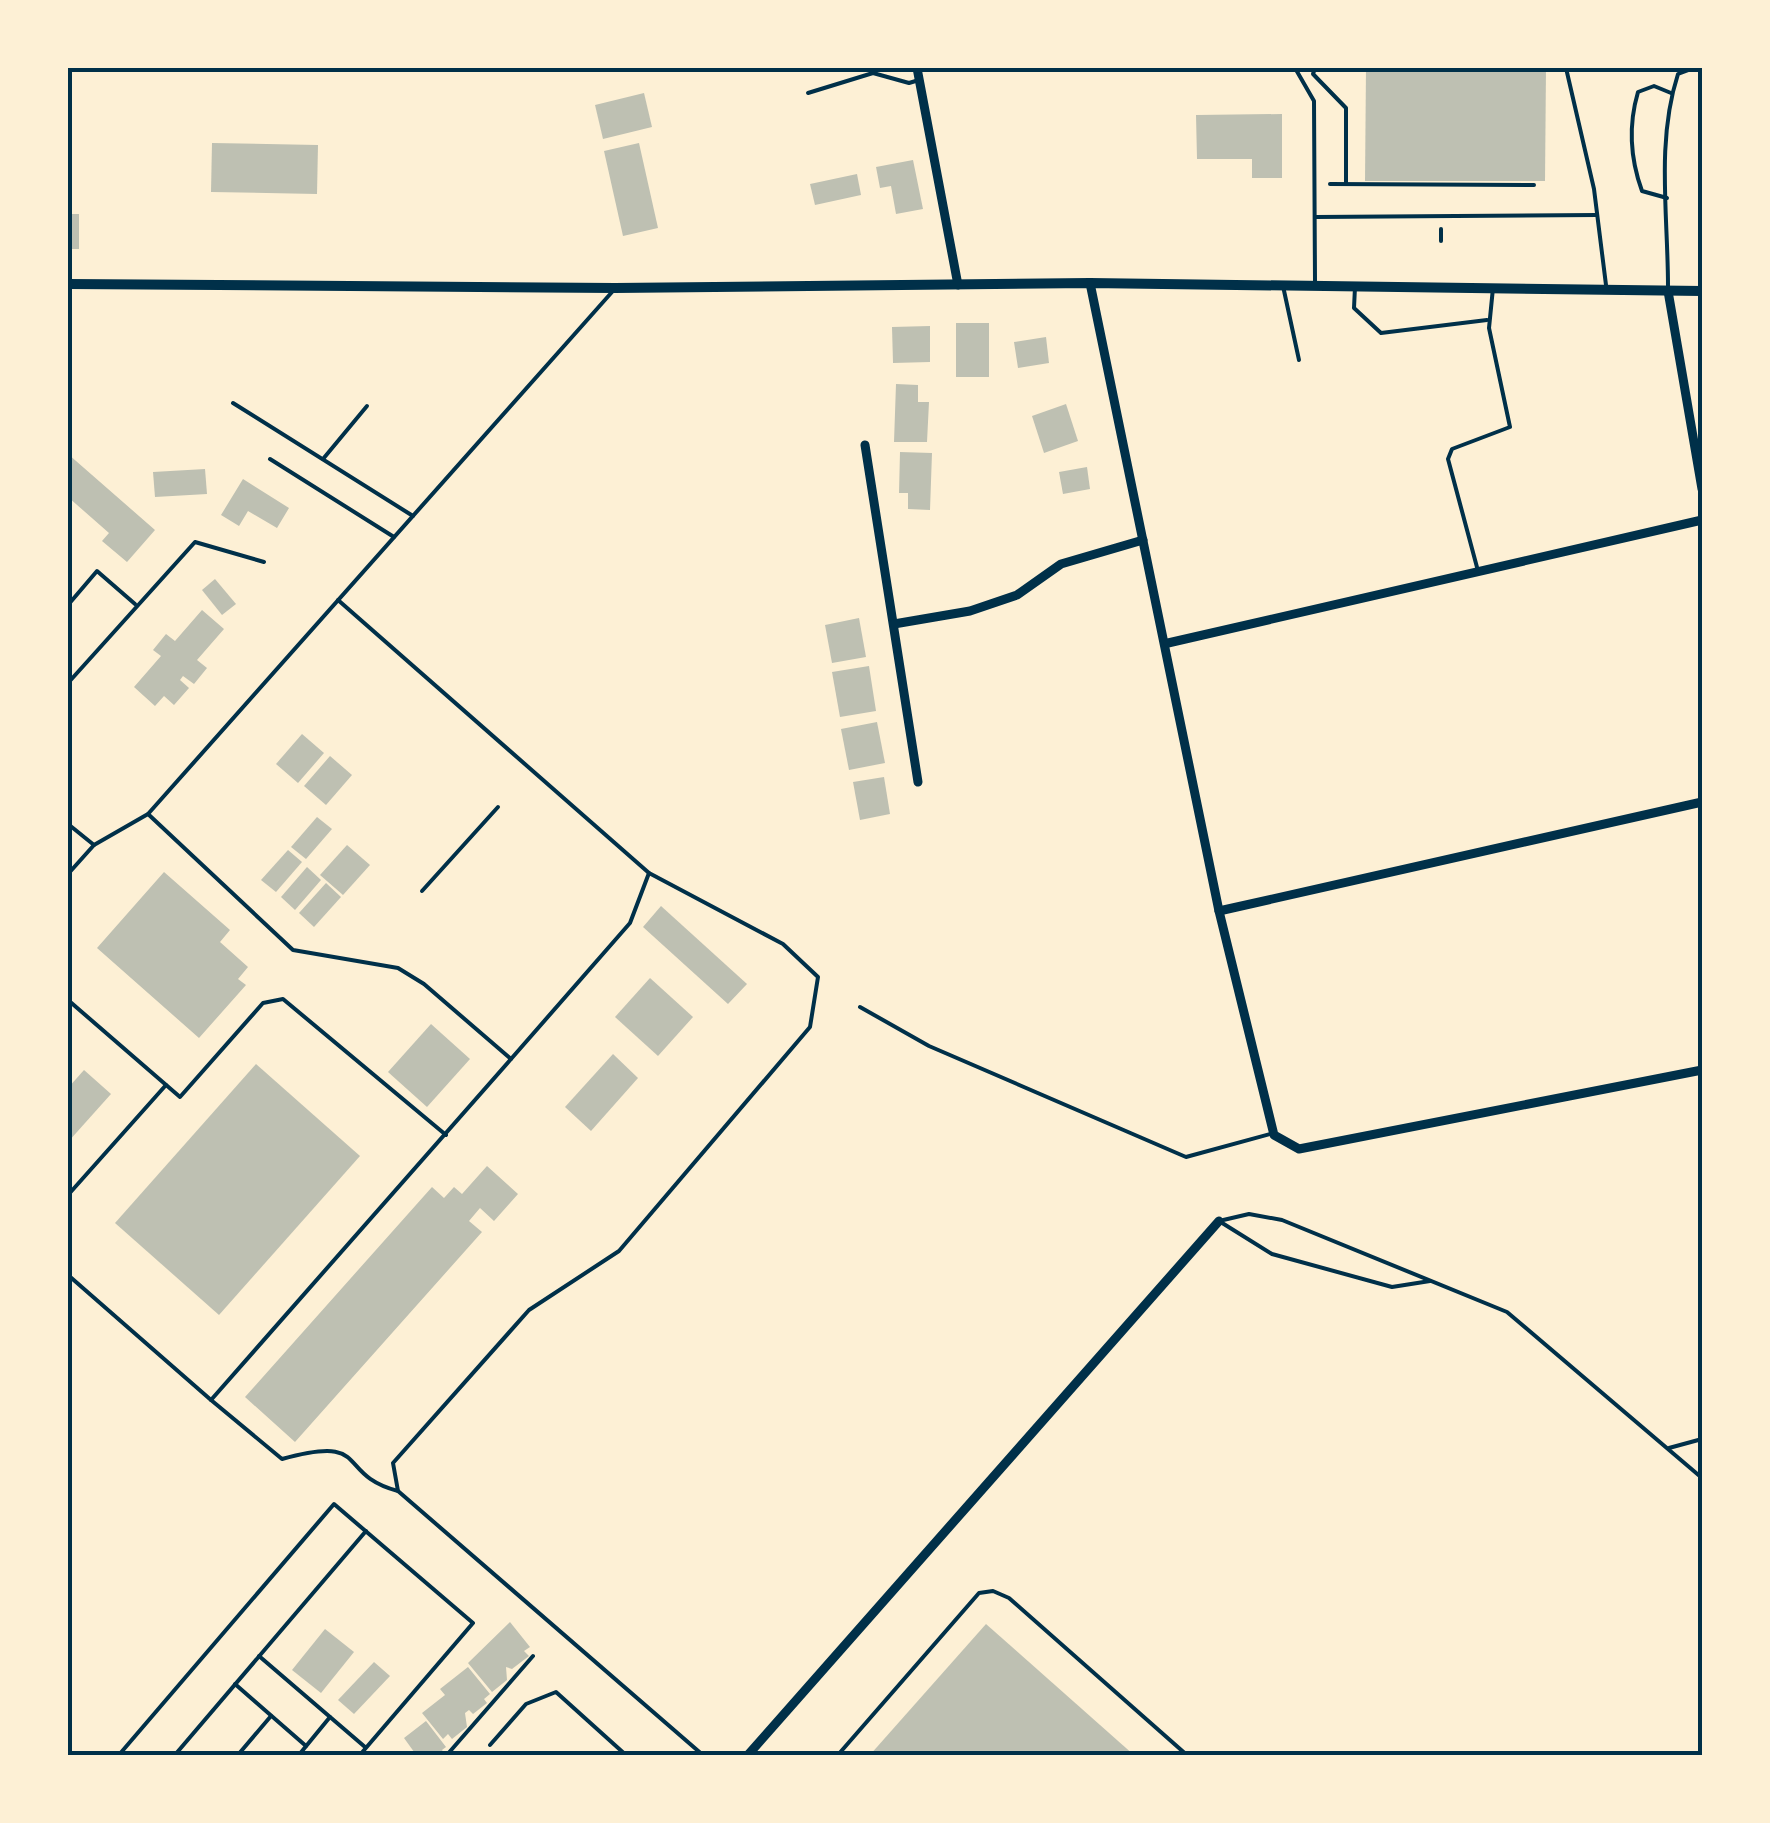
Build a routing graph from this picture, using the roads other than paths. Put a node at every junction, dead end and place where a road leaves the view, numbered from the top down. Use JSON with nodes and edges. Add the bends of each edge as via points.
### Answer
{"nodes":[{"id":1,"x":917,"y":68,"type":"edge"},
{"id":2,"x":1295,"y":68,"type":"edge"},
{"id":3,"x":1566,"y":68,"type":"edge"},
{"id":4,"x":1694,"y":68,"type":"edge"},
{"id":5,"x":872,"y":70,"type":"edge"},
{"id":6,"x":919,"y":80,"type":"junction"},
{"id":7,"x":808,"y":93,"type":"dead end"},
{"id":8,"x":1672,"y":93,"type":"junction"},
{"id":9,"x":1666,"y":198,"type":"junction"},
{"id":10,"x":1597,"y":215,"type":"junction"},
{"id":11,"x":1315,"y":218,"type":"junction"},
{"id":12,"x":1090,"y":283,"type":"junction"},
{"id":13,"x":68,"y":284,"type":"edge"},
{"id":14,"x":958,"y":285,"type":"junction"},
{"id":15,"x":1283,"y":286,"type":"junction"},
{"id":16,"x":1315,"y":286,"type":"junction"},
{"id":17,"x":1354,"y":287,"type":"junction"},
{"id":18,"x":615,"y":288,"type":"junction"},
{"id":19,"x":1492,"y":288,"type":"junction"},
{"id":20,"x":1607,"y":290,"type":"junction"},
{"id":21,"x":1702,"y":290,"type":"edge"},
{"id":22,"x":1668,"y":291,"type":"junction"},
{"id":23,"x":1490,"y":320,"type":"junction"},
{"id":24,"x":1299,"y":360,"type":"dead end"},
{"id":25,"x":233,"y":403,"type":"dead end"},
{"id":26,"x":367,"y":406,"type":"dead end"},
{"id":27,"x":865,"y":444,"type":"dead end"},
{"id":28,"x":270,"y":459,"type":"dead end"},
{"id":29,"x":323,"y":459,"type":"junction"},
{"id":30,"x":1702,"y":488,"type":"edge"},
{"id":31,"x":413,"y":516,"type":"junction"},
{"id":32,"x":1702,"y":520,"type":"edge"},
{"id":33,"x":394,"y":537,"type":"junction"},
{"id":34,"x":1143,"y":540,"type":"junction"},
{"id":35,"x":264,"y":562,"type":"dead end"},
{"id":36,"x":1478,"y":571,"type":"junction"},
{"id":37,"x":338,"y":600,"type":"junction"},
{"id":38,"x":135,"y":604,"type":"junction"},
{"id":39,"x":68,"y":605,"type":"edge"},
{"id":40,"x":894,"y":624,"type":"junction"},
{"id":41,"x":1168,"y":643,"type":"junction"},
{"id":42,"x":68,"y":683,"type":"edge"},
{"id":43,"x":918,"y":782,"type":"dead end"},
{"id":44,"x":1702,"y":802,"type":"edge"},
{"id":45,"x":498,"y":807,"type":"dead end"},
{"id":46,"x":148,"y":814,"type":"junction"},
{"id":47,"x":68,"y":824,"type":"edge"},
{"id":48,"x":94,"y":845,"type":"junction"},
{"id":49,"x":648,"y":873,"type":"junction"},
{"id":50,"x":68,"y":874,"type":"edge"},
{"id":51,"x":422,"y":891,"type":"dead end"},
{"id":52,"x":1220,"y":911,"type":"junction"},
{"id":53,"x":68,"y":1000,"type":"edge"},
{"id":54,"x":860,"y":1007,"type":"dead end"},
{"id":55,"x":511,"y":1059,"type":"junction"},
{"id":56,"x":1702,"y":1070,"type":"edge"},
{"id":57,"x":166,"y":1085,"type":"junction"},
{"id":58,"x":1274,"y":1133,"type":"junction"},
{"id":59,"x":446,"y":1135,"type":"junction"},
{"id":60,"x":68,"y":1195,"type":"edge"},
{"id":61,"x":1219,"y":1221,"type":"junction"},
{"id":62,"x":68,"y":1275,"type":"edge"},
{"id":63,"x":1432,"y":1280,"type":"junction"},
{"id":64,"x":211,"y":1400,"type":"junction"},
{"id":65,"x":1702,"y":1439,"type":"edge"},
{"id":66,"x":1669,"y":1448,"type":"junction"},
{"id":67,"x":1702,"y":1478,"type":"edge"},
{"id":68,"x":398,"y":1491,"type":"junction"},
{"id":69,"x":366,"y":1531,"type":"junction"},
{"id":70,"x":259,"y":1656,"type":"junction"},
{"id":71,"x":235,"y":1684,"type":"junction"},
{"id":72,"x":271,"y":1716,"type":"junction"},
{"id":73,"x":330,"y":1718,"type":"junction"},
{"id":74,"x":490,"y":1745,"type":"dead end"},
{"id":75,"x":306,"y":1746,"type":"junction"},
{"id":76,"x":366,"y":1748,"type":"junction"},
{"id":77,"x":118,"y":1756,"type":"edge"},
{"id":78,"x":174,"y":1756,"type":"edge"},
{"id":79,"x":236,"y":1756,"type":"edge"},
{"id":80,"x":298,"y":1756,"type":"edge"},
{"id":81,"x":359,"y":1756,"type":"edge"},
{"id":82,"x":627,"y":1756,"type":"edge"},
{"id":83,"x":704,"y":1756,"type":"edge"},
{"id":84,"x":747,"y":1756,"type":"edge"},
{"id":85,"x":837,"y":1756,"type":"edge"},
{"id":86,"x":1188,"y":1756,"type":"edge"}],
"edges":[{"from":1,"to":6,"type":"street"},
{"from":2,"to":11,"type":"lane","via":[[1314,100]]},
{"from":3,"to":10,"type":"lane"},
{"from":4,"to":8,"type":"lane","via":[[1678,74]]},
{"from":5,"to":6,"type":"lane"},
{"from":5,"to":7,"type":"lane"},
{"from":6,"to":14,"type":"street"},
{"from":8,"to":9,"type":"lane"},
{"from":8,"to":9,"type":"lane","via":[[1654,86],[1638,92],[1630,120],[1642,191]]},
{"from":9,"to":22,"type":"lane"},
{"from":10,"to":11,"type":"lane"},
{"from":10,"to":20,"type":"lane"},
{"from":11,"to":16,"type":"lane"},
{"from":12,"to":14,"type":"street"},
{"from":12,"to":15,"type":"street"},
{"from":12,"to":34,"type":"street"},
{"from":13,"to":18,"type":"street"},
{"from":14,"to":18,"type":"street"},
{"from":15,"to":16,"type":"street"},
{"from":15,"to":24,"type":"lane"},
{"from":16,"to":17,"type":"street"},
{"from":17,"to":19,"type":"street"},
{"from":17,"to":23,"type":"lane","via":[[1354,308],[1381,333]]},
{"from":18,"to":31,"type":"lane"},
{"from":19,"to":20,"type":"street"},
{"from":19,"to":23,"type":"lane"},
{"from":20,"to":22,"type":"street"},
{"from":21,"to":22,"type":"street"},
{"from":22,"to":30,"type":"street"},
{"from":23,"to":36,"type":"lane","via":[[1510,427],[1452,449],[1448,458]]},
{"from":25,"to":29,"type":"lane"},
{"from":26,"to":29,"type":"lane"},
{"from":27,"to":40,"type":"street"},
{"from":28,"to":33,"type":"lane"},
{"from":29,"to":31,"type":"lane"},
{"from":31,"to":33,"type":"lane"},
{"from":32,"to":36,"type":"street"},
{"from":33,"to":37,"type":"lane"},
{"from":34,"to":40,"type":"street","via":[[1061,564],[1002,601]]},
{"from":34,"to":41,"type":"street"},
{"from":35,"to":38,"type":"lane","via":[[194,542]]},
{"from":36,"to":41,"type":"street"},
{"from":37,"to":46,"type":"lane"},
{"from":37,"to":49,"type":"lane"},
{"from":38,"to":39,"type":"lane","via":[[97,571]]},
{"from":38,"to":42,"type":"lane"},
{"from":40,"to":43,"type":"street"},
{"from":41,"to":52,"type":"street"},
{"from":44,"to":52,"type":"street"},
{"from":45,"to":51,"type":"lane"},
{"from":46,"to":48,"type":"lane"},
{"from":46,"to":55,"type":"lane","via":[[293,950],[398,968]]},
{"from":47,"to":48,"type":"lane"},
{"from":48,"to":50,"type":"lane"},
{"from":49,"to":55,"type":"lane","via":[[630,923]]},
{"from":49,"to":68,"type":"lane","via":[[783,944],[818,976],[810,1026],[619,1251],[529,1310],[393,1463]]},
{"from":52,"to":58,"type":"street"},
{"from":53,"to":57,"type":"lane"},
{"from":54,"to":58,"type":"lane","via":[[928,1046],[1186,1157]]},
{"from":55,"to":59,"type":"lane"},
{"from":56,"to":58,"type":"street","via":[[1299,1150]]},
{"from":57,"to":59,"type":"lane","via":[[180,1097],[264,1003],[283,999]]},
{"from":57,"to":60,"type":"lane"},
{"from":59,"to":64,"type":"lane"},
{"from":61,"to":63,"type":"lane","via":[[1249,1214],[1282,1220]]},
{"from":61,"to":63,"type":"lane","via":[[1272,1254],[1392,1287]]},
{"from":61,"to":84,"type":"street"},
{"from":62,"to":64,"type":"lane"},
{"from":63,"to":66,"type":"lane","via":[[1508,1312]]},
{"from":64,"to":68,"type":"lane","via":[[282,1459],[340,1449]]},
{"from":65,"to":66,"type":"lane"},
{"from":66,"to":67,"type":"lane"},
{"from":68,"to":83,"type":"lane"},
{"from":69,"to":70,"type":"lane"},
{"from":69,"to":76,"type":"lane","via":[[473,1623]]},
{"from":69,"to":77,"type":"lane","via":[[334,1504]]},
{"from":70,"to":71,"type":"lane"},
{"from":70,"to":73,"type":"lane"},
{"from":71,"to":72,"type":"lane"},
{"from":71,"to":78,"type":"lane"},
{"from":72,"to":75,"type":"lane"},
{"from":72,"to":79,"type":"lane"},
{"from":73,"to":75,"type":"lane"},
{"from":73,"to":76,"type":"lane"},
{"from":74,"to":82,"type":"lane","via":[[526,1704],[556,1692]]},
{"from":75,"to":80,"type":"lane"},
{"from":76,"to":81,"type":"lane"},
{"from":85,"to":86,"type":"lane","via":[[979,1594],[993,1592],[1009,1598]]}]}
